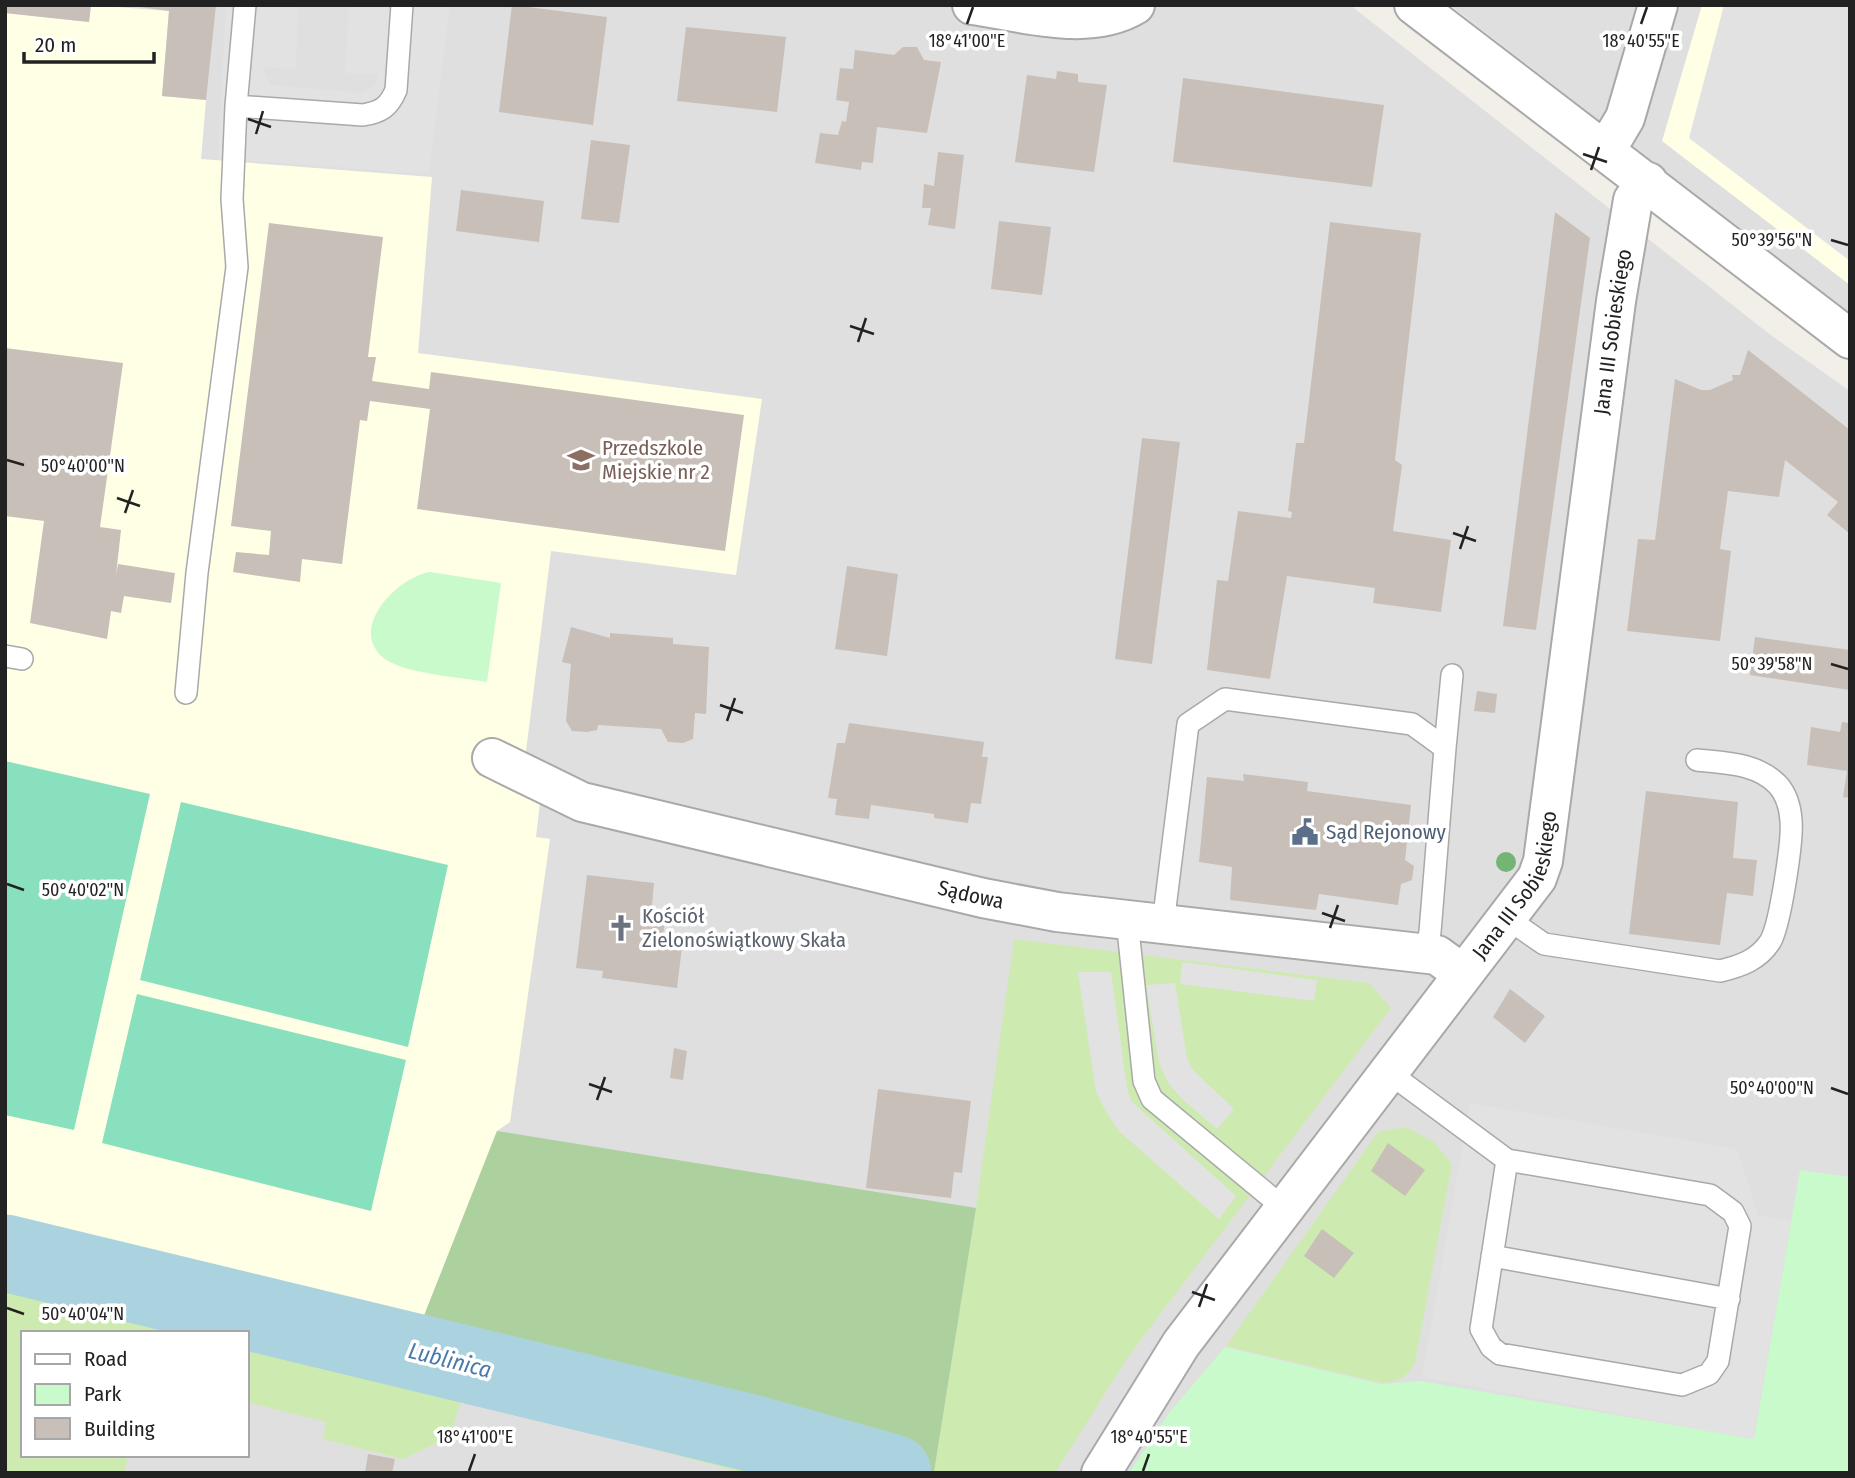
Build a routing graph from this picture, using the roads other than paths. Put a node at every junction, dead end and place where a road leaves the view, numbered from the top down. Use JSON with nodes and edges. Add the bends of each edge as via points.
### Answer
{"nodes":[{"id":1,"x":245,"y":5,"type":"edge"},
{"id":2,"x":402,"y":5,"type":"edge"},
{"id":3,"x":972,"y":5,"type":"edge"},
{"id":4,"x":1135,"y":5,"type":"edge"},
{"id":5,"x":1414,"y":5,"type":"edge"},
{"id":6,"x":1658,"y":5,"type":"edge"},
{"id":7,"x":236,"y":106,"type":"junction"},
{"id":8,"x":1606,"y":150,"type":"junction"},
{"id":9,"x":1648,"y":182,"type":"junction"},
{"id":10,"x":1850,"y":339,"type":"edge"},
{"id":11,"x":1452,"y":675,"type":"dead end"},
{"id":12,"x":187,"y":693,"type":"dead end"},
{"id":13,"x":1445,"y":748,"type":"junction"},
{"id":14,"x":492,"y":758,"type":"dead end"},
{"id":15,"x":1697,"y":760,"type":"dead end"},
{"id":16,"x":1508,"y":919,"type":"junction"},
{"id":17,"x":1145,"y":922,"type":"junction"},
{"id":18,"x":1425,"y":954,"type":"junction"},
{"id":19,"x":1463,"y":974,"type":"junction"},
{"id":20,"x":1388,"y":1072,"type":"junction"},
{"id":21,"x":1507,"y":1160,"type":"junction"},
{"id":22,"x":1285,"y":1209,"type":"junction"},
{"id":23,"x":1492,"y":1256,"type":"junction"},
{"id":24,"x":1729,"y":1299,"type":"junction"},
{"id":25,"x":1101,"y":1473,"type":"edge"}],
"edges":[{"from":1,"to":7,"type":"lane"},
{"from":2,"to":7,"type":"lane","via":[[396,90],[391,103],[379,113],[363,116]]},
{"from":3,"to":4,"type":"street","via":[[1083,20],[1119,15]]},
{"from":5,"to":8,"type":"street"},
{"from":6,"to":8,"type":"street","via":[[1625,118]]},
{"from":7,"to":12,"type":"lane","via":[[232,199],[237,267],[197,573]]},
{"from":8,"to":9,"type":"street"},
{"from":9,"to":10,"type":"street"},
{"from":9,"to":16,"type":"street","name":"Jana III Sobieskiego","via":[[1633,200],[1616,301],[1543,861]]},
{"from":11,"to":13,"type":"lane"},
{"from":13,"to":17,"type":"lane","via":[[1412,724],[1225,699],[1188,724]]},
{"from":13,"to":18,"type":"lane"},
{"from":14,"to":17,"type":"street","name":"Sądowa","via":[[594,806],[971,896]]},
{"from":15,"to":16,"type":"lane","via":[[1763,772],[1779,786],[1789,804],[1792,822],[1778,925],[1758,956],[1720,971],[1544,944]]},
{"from":16,"to":19,"type":"street","name":"Jana III Sobieskiego"},
{"from":17,"to":18,"type":"street","name":"Sądowa"},
{"from":17,"to":22,"type":"lane","via":[[1144,1082],[1152,1099]]},
{"from":18,"to":19,"type":"street","name":"Sądowa","via":[[1437,955]]},
{"from":19,"to":20,"type":"street","name":"Jana III Sobieskiego"},
{"from":20,"to":21,"type":"lane"},
{"from":20,"to":22,"type":"street","name":"Jana III Sobieskiego"},
{"from":21,"to":23,"type":"lane"},
{"from":21,"to":24,"type":"lane","via":[[1710,1195],[1723,1202],[1740,1226]]},
{"from":22,"to":25,"type":"street","name":"Jana III Sobieskiego","via":[[1181,1344]]},
{"from":23,"to":24,"type":"lane"},
{"from":23,"to":24,"type":"lane","via":[[1481,1329],[1500,1354],[1682,1385],[1709,1374],[1718,1362]]}]}
